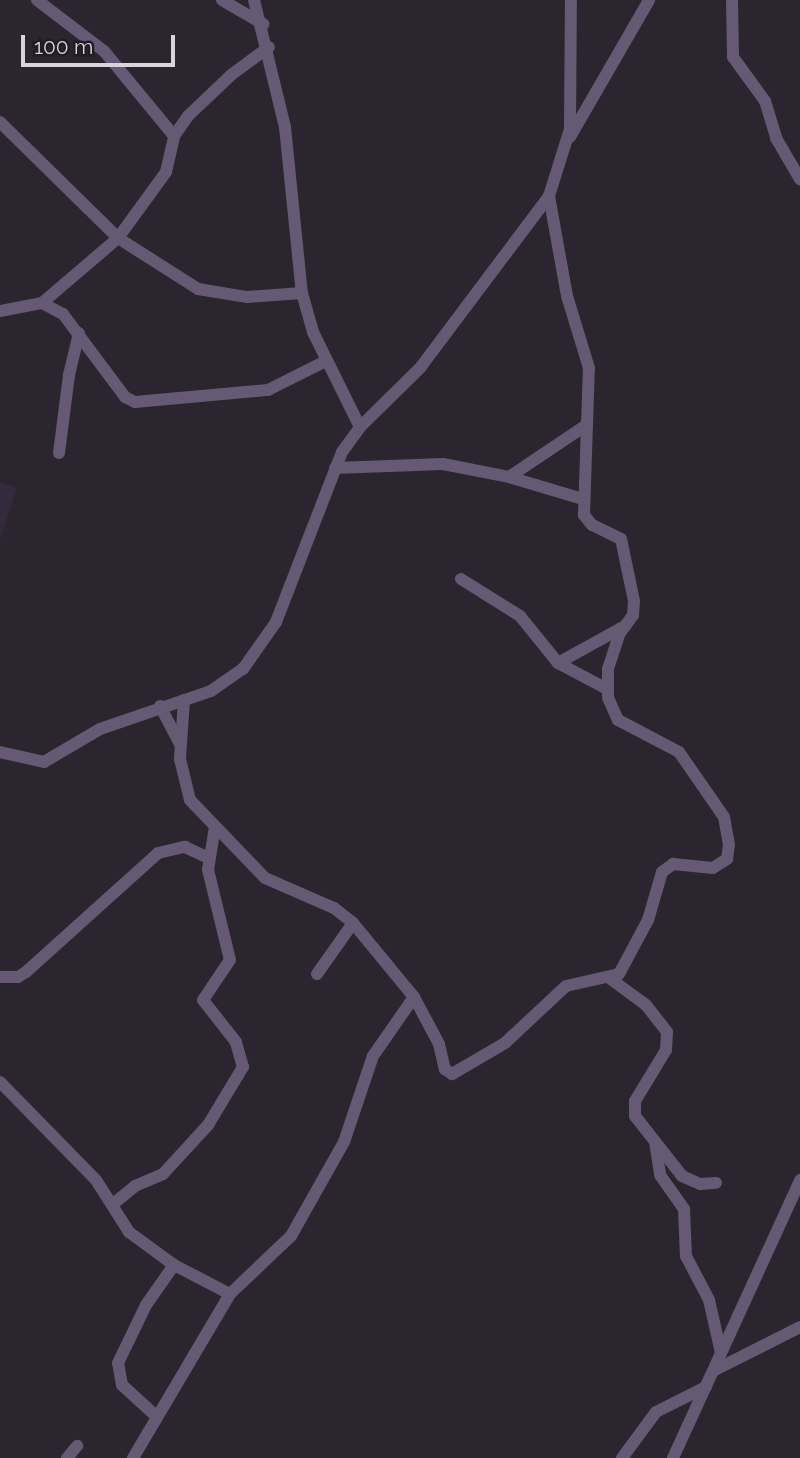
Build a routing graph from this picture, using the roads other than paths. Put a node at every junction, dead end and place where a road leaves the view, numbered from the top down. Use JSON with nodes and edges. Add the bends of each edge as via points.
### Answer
{"nodes":[{"id":1,"x":37,"y":0,"type":"edge"},
{"id":2,"x":222,"y":0,"type":"edge"},
{"id":3,"x":254,"y":0,"type":"edge"},
{"id":4,"x":570,"y":0,"type":"edge"},
{"id":5,"x":649,"y":0,"type":"edge"},
{"id":6,"x":732,"y":0,"type":"edge"},
{"id":7,"x":262,"y":24,"type":"junction"},
{"id":8,"x":269,"y":47,"type":"junction"},
{"id":9,"x":0,"y":122,"type":"edge"},
{"id":10,"x":174,"y":136,"type":"junction"},
{"id":11,"x":567,"y":144,"type":"junction"},
{"id":12,"x":800,"y":179,"type":"edge"},
{"id":13,"x":549,"y":196,"type":"junction"},
{"id":14,"x":118,"y":238,"type":"junction"},
{"id":15,"x":302,"y":293,"type":"junction"},
{"id":16,"x":42,"y":303,"type":"junction"},
{"id":17,"x":0,"y":311,"type":"edge"},
{"id":18,"x":79,"y":333,"type":"junction"},
{"id":19,"x":326,"y":361,"type":"junction"},
{"id":20,"x":585,"y":426,"type":"junction"},
{"id":21,"x":360,"y":428,"type":"junction"},
{"id":22,"x":59,"y":453,"type":"dead end"},
{"id":23,"x":335,"y":468,"type":"junction"},
{"id":24,"x":509,"y":477,"type":"junction"},
{"id":25,"x":583,"y":499,"type":"junction"},
{"id":26,"x":461,"y":579,"type":"dead end"},
{"id":27,"x":625,"y":625,"type":"junction"},
{"id":28,"x":558,"y":663,"type":"junction"},
{"id":29,"x":607,"y":689,"type":"junction"},
{"id":30,"x":184,"y":699,"type":"junction"},
{"id":31,"x":160,"y":706,"type":"junction"},
{"id":32,"x":180,"y":745,"type":"junction"},
{"id":33,"x":0,"y":752,"type":"edge"},
{"id":34,"x":215,"y":827,"type":"junction"},
{"id":35,"x":209,"y":858,"type":"junction"},
{"id":36,"x":353,"y":923,"type":"junction"},
{"id":37,"x":317,"y":974,"type":"dead end"},
{"id":38,"x":0,"y":977,"type":"edge"},
{"id":39,"x":608,"y":977,"type":"junction"},
{"id":40,"x":414,"y":997,"type":"junction"},
{"id":41,"x":0,"y":1082,"type":"edge"},
{"id":42,"x":655,"y":1142,"type":"junction"},
{"id":43,"x":800,"y":1180,"type":"edge"},
{"id":44,"x":716,"y":1183,"type":"dead end"},
{"id":45,"x":113,"y":1204,"type":"junction"},
{"id":46,"x":174,"y":1265,"type":"junction"},
{"id":47,"x":230,"y":1294,"type":"junction"},
{"id":48,"x":800,"y":1327,"type":"edge"},
{"id":49,"x":722,"y":1354,"type":"junction"},
{"id":50,"x":713,"y":1371,"type":"junction"},
{"id":51,"x":706,"y":1387,"type":"junction"},
{"id":52,"x":156,"y":1416,"type":"junction"},
{"id":53,"x":77,"y":1446,"type":"dead end"},
{"id":54,"x":67,"y":1458,"type":"edge"},
{"id":55,"x":133,"y":1458,"type":"edge"},
{"id":56,"x":622,"y":1458,"type":"edge"},
{"id":57,"x":673,"y":1458,"type":"edge"}],
"edges":[{"from":1,"to":10,"type":"street","via":[[104,51]]},
{"from":2,"to":7,"type":"street"},
{"from":3,"to":7,"type":"street"},
{"from":4,"to":11,"type":"street"},
{"from":5,"to":11,"type":"street"},
{"from":6,"to":12,"type":"street","via":[[733,57],[765,101],[776,138]]},
{"from":7,"to":8,"type":"street"},
{"from":8,"to":10,"type":"street","via":[[231,75]]},
{"from":8,"to":15,"type":"street","via":[[285,127]]},
{"from":9,"to":14,"type":"street"},
{"from":10,"to":14,"type":"street","via":[[166,172]]},
{"from":11,"to":13,"type":"street"},
{"from":13,"to":20,"type":"street","via":[[567,296],[589,368]]},
{"from":13,"to":21,"type":"street","via":[[420,368]]},
{"from":14,"to":15,"type":"street","via":[[210,293],[247,297]]},
{"from":14,"to":16,"type":"street"},
{"from":15,"to":19,"type":"street"},
{"from":16,"to":17,"type":"street"},
{"from":16,"to":18,"type":"street","via":[[63,314]]},
{"from":18,"to":19,"type":"street","via":[[125,397],[135,402],[268,390]]},
{"from":18,"to":22,"type":"street"},
{"from":19,"to":21,"type":"street"},
{"from":20,"to":24,"type":"street"},
{"from":20,"to":25,"type":"street"},
{"from":21,"to":23,"type":"street"},
{"from":23,"to":24,"type":"street","via":[[443,464]]},
{"from":23,"to":30,"type":"street","via":[[265,640],[228,682]]},
{"from":24,"to":25,"type":"street"},
{"from":25,"to":27,"type":"street","via":[[588,522],[615,533],[625,548],[635,610]]},
{"from":26,"to":28,"type":"street","via":[[520,616]]},
{"from":27,"to":28,"type":"street"},
{"from":27,"to":29,"type":"street","via":[[608,669]]},
{"from":28,"to":29,"type":"street"},
{"from":29,"to":39,"type":"street","via":[[618,720],[679,752],[724,817],[729,845],[724,863],[713,868],[673,864],[662,872],[645,927],[622,970]]},
{"from":30,"to":31,"type":"street"},
{"from":30,"to":32,"type":"street"},
{"from":31,"to":32,"type":"street"},
{"from":31,"to":33,"type":"street","via":[[100,729],[44,762]]},
{"from":32,"to":34,"type":"street","via":[[187,795]]},
{"from":34,"to":35,"type":"street"},
{"from":34,"to":36,"type":"street","via":[[265,878],[326,904]]},
{"from":35,"to":38,"type":"street","via":[[185,847],[158,853],[26,972]]},
{"from":35,"to":45,"type":"street","via":[[230,957],[227,968],[206,991],[204,1005],[236,1042],[243,1067],[215,1116],[170,1167]]},
{"from":36,"to":37,"type":"street"},
{"from":36,"to":40,"type":"street"},
{"from":39,"to":40,"type":"street","via":[[566,986],[505,1043],[452,1074],[444,1069],[439,1044]]},
{"from":39,"to":42,"type":"street","via":[[646,1005],[667,1032],[666,1049],[634,1108]]},
{"from":40,"to":47,"type":"street","via":[[373,1056],[344,1142],[291,1236]]},
{"from":41,"to":45,"type":"street","via":[[74,1156]]},
{"from":42,"to":44,"type":"street","via":[[682,1176],[700,1184]]},
{"from":42,"to":49,"type":"street","via":[[660,1175],[684,1209],[686,1256],[709,1300]]},
{"from":43,"to":49,"type":"street"},
{"from":45,"to":46,"type":"street","via":[[122,1225]]},
{"from":46,"to":47,"type":"street"},
{"from":46,"to":52,"type":"street","via":[[141,1316],[117,1370],[127,1392]]},
{"from":47,"to":52,"type":"street"},
{"from":48,"to":50,"type":"street"},
{"from":49,"to":50,"type":"street"},
{"from":50,"to":51,"type":"street"},
{"from":51,"to":56,"type":"street","via":[[656,1412]]},
{"from":51,"to":57,"type":"street"},
{"from":52,"to":55,"type":"street"},
{"from":53,"to":54,"type":"street"}]}
